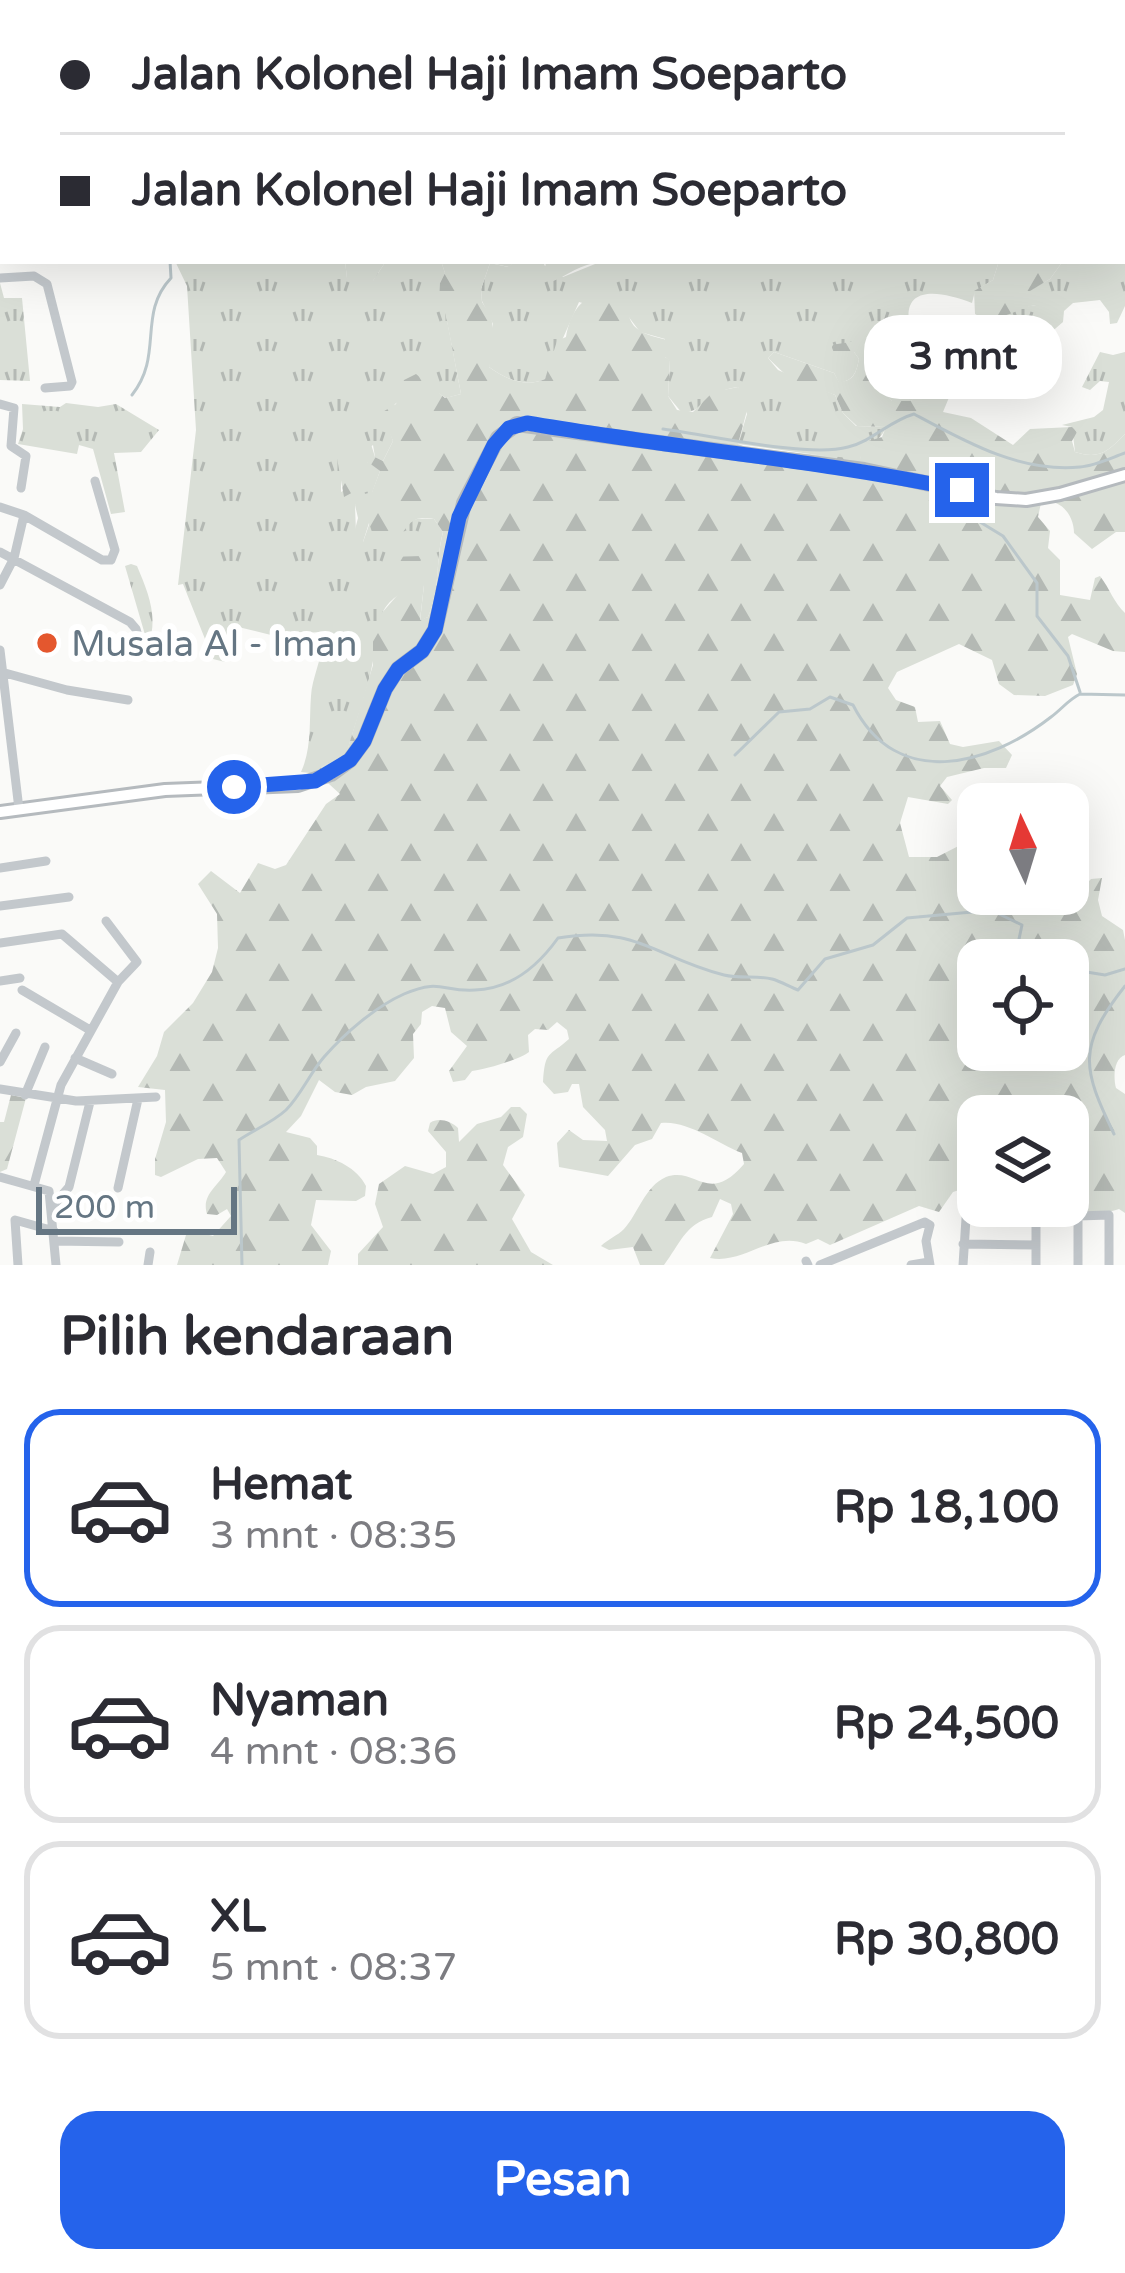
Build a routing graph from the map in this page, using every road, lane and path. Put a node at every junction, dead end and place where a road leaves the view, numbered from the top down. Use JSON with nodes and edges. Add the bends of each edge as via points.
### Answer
{"nodes":[{"id":1,"x":0,"y":278,"type":"edge"},
{"id":2,"x":44,"y":388,"type":"dead end"},
{"id":3,"x":0,"y":404,"type":"edge"},
{"id":4,"x":1125,"y":475,"type":"edge"},
{"id":5,"x":95,"y":481,"type":"dead end"},
{"id":6,"x":21,"y":488,"type":"dead end"},
{"id":7,"x":0,"y":507,"type":"edge"},
{"id":8,"x":24,"y":515,"type":"junction"},
{"id":9,"x":0,"y":552,"type":"edge"},
{"id":10,"x":14,"y":558,"type":"junction"},
{"id":11,"x":0,"y":585,"type":"edge"},
{"id":12,"x":141,"y":646,"type":"dead end"},
{"id":13,"x":2,"y":653,"type":"edge"},
{"id":14,"x":5,"y":673,"type":"junction"},
{"id":15,"x":128,"y":700,"type":"dead end"},
{"id":16,"x":3,"y":710,"type":"edge"},
{"id":17,"x":19,"y":809,"type":"junction"},
{"id":18,"x":0,"y":812,"type":"edge"},
{"id":19,"x":46,"y":861,"type":"dead end"},
{"id":20,"x":0,"y":868,"type":"edge"},
{"id":21,"x":69,"y":897,"type":"dead end"},
{"id":22,"x":0,"y":906,"type":"edge"},
{"id":23,"x":106,"y":921,"type":"dead end"},
{"id":24,"x":0,"y":943,"type":"edge"},
{"id":25,"x":0,"y":981,"type":"edge"},
{"id":26,"x":118,"y":982,"type":"junction"},
{"id":27,"x":90,"y":1030,"type":"junction"},
{"id":28,"x":16,"y":1033,"type":"dead end"},
{"id":29,"x":45,"y":1047,"type":"dead end"},
{"id":30,"x":75,"y":1058,"type":"junction"},
{"id":31,"x":0,"y":1062,"type":"edge"},
{"id":32,"x":112,"y":1074,"type":"dead end"},
{"id":33,"x":0,"y":1090,"type":"edge"},
{"id":34,"x":25,"y":1095,"type":"junction"},
{"id":35,"x":156,"y":1097,"type":"dead end"},
{"id":36,"x":138,"y":1099,"type":"junction"},
{"id":37,"x":55,"y":1100,"type":"junction"},
{"id":38,"x":90,"y":1102,"type":"junction"},
{"id":39,"x":0,"y":1177,"type":"edge"},
{"id":40,"x":34,"y":1184,"type":"junction"},
{"id":41,"x":118,"y":1188,"type":"dead end"},
{"id":42,"x":52,"y":1207,"type":"junction"},
{"id":43,"x":1108,"y":1215,"type":"junction"},
{"id":44,"x":1125,"y":1215,"type":"edge"},
{"id":45,"x":965,"y":1227,"type":"edge"},
{"id":46,"x":1036,"y":1227,"type":"edge"},
{"id":47,"x":54,"y":1236,"type":"junction"},
{"id":48,"x":119,"y":1242,"type":"dead end"},
{"id":49,"x":963,"y":1244,"type":"junction"},
{"id":50,"x":1036,"y":1245,"type":"junction"},
{"id":51,"x":150,"y":1252,"type":"dead end"},
{"id":52,"x":929,"y":1263,"type":"edge"},
{"id":53,"x":18,"y":1265,"type":"edge"},
{"id":54,"x":56,"y":1265,"type":"edge"},
{"id":55,"x":148,"y":1265,"type":"edge"},
{"id":56,"x":820,"y":1265,"type":"edge"},
{"id":57,"x":911,"y":1265,"type":"edge"},
{"id":58,"x":963,"y":1265,"type":"edge"},
{"id":59,"x":1036,"y":1265,"type":"edge"},
{"id":60,"x":1078,"y":1265,"type":"edge"},
{"id":61,"x":1109,"y":1265,"type":"edge"}],
"edges":[{"from":1,"to":2,"type":"street","via":[[40,277],[47,284],[72,384]]},
{"from":3,"to":6,"type":"street","via":[[14,408],[11,446],[26,456]]},
{"from":4,"to":17,"type":"main road","via":[[1060,494],[996,498],[864,470],[517,424],[494,445],[464,503],[435,630],[398,669],[364,741],[332,774],[298,785],[165,790]]},
{"from":5,"to":8,"type":"street","via":[[111,560]]},
{"from":7,"to":8,"type":"street"},
{"from":8,"to":10,"type":"street"},
{"from":9,"to":10,"type":"street"},
{"from":10,"to":11,"type":"street"},
{"from":10,"to":12,"type":"street","via":[[130,622]]},
{"from":13,"to":14,"type":"street"},
{"from":14,"to":15,"type":"street"},
{"from":14,"to":16,"type":"street"},
{"from":16,"to":17,"type":"street"},
{"from":17,"to":18,"type":"main road"},
{"from":19,"to":20,"type":"street"},
{"from":21,"to":22,"type":"street"},
{"from":23,"to":26,"type":"street","via":[[137,960]]},
{"from":24,"to":26,"type":"street","via":[[62,934]]},
{"from":25,"to":27,"type":"street","via":[[21,984]]},
{"from":26,"to":27,"type":"street"},
{"from":27,"to":30,"type":"street"},
{"from":28,"to":31,"type":"street"},
{"from":29,"to":34,"type":"street"},
{"from":30,"to":32,"type":"street"},
{"from":30,"to":37,"type":"street"},
{"from":33,"to":34,"type":"street"},
{"from":34,"to":37,"type":"street"},
{"from":35,"to":36,"type":"street"},
{"from":36,"to":38,"type":"street"},
{"from":36,"to":41,"type":"street"},
{"from":37,"to":38,"type":"street"},
{"from":37,"to":40,"type":"street"},
{"from":38,"to":42,"type":"street","via":[[70,1186]]},
{"from":39,"to":40,"type":"street"},
{"from":40,"to":42,"type":"street","via":[[49,1191]]},
{"from":42,"to":47,"type":"street"},
{"from":43,"to":44,"type":"street"},
{"from":43,"to":60,"type":"street","via":[[1078,1216]]},
{"from":43,"to":61,"type":"street"},
{"from":45,"to":49,"type":"street"},
{"from":46,"to":50,"type":"street"},
{"from":47,"to":48,"type":"street"},
{"from":47,"to":53,"type":"street","via":[[15,1220]]},
{"from":47,"to":54,"type":"street"},
{"from":49,"to":50,"type":"street"},
{"from":49,"to":58,"type":"street"},
{"from":50,"to":59,"type":"street"},
{"from":51,"to":55,"type":"street"},
{"from":52,"to":56,"type":"street","via":[[926,1222]]},
{"from":52,"to":57,"type":"street"}]}
